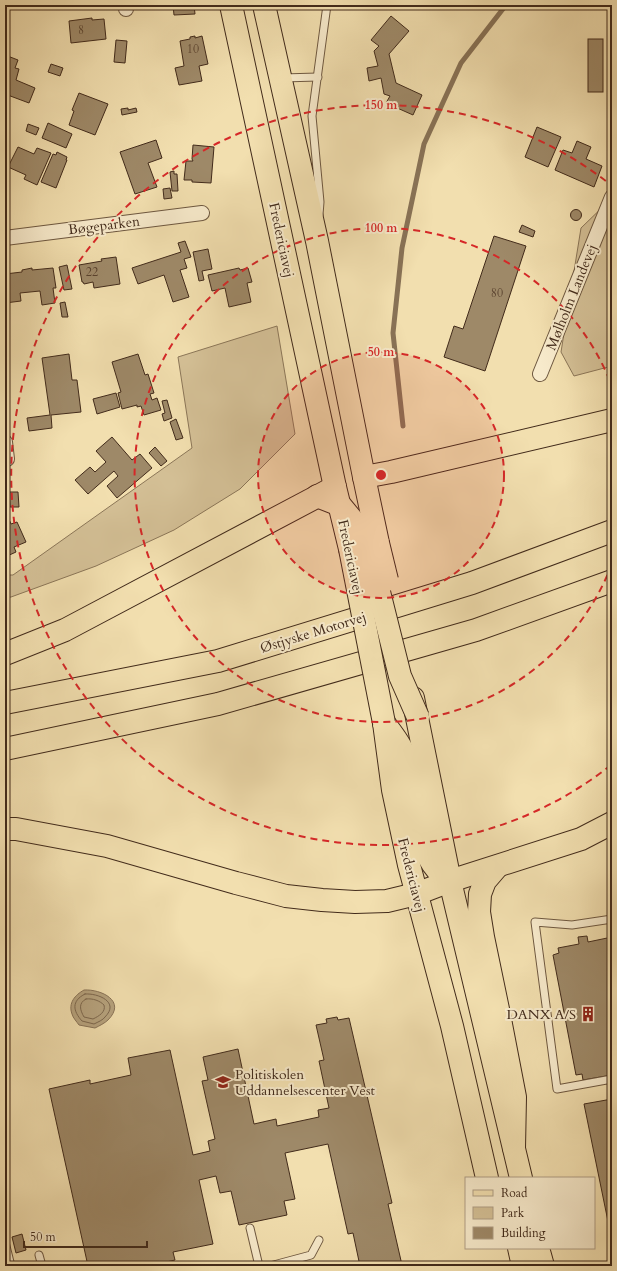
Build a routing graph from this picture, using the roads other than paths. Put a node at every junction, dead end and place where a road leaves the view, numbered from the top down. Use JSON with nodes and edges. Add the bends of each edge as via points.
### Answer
{"nodes":[{"id":1,"x":231,"y":5,"type":"edge"},
{"id":2,"x":264,"y":5,"type":"edge"},
{"id":3,"x":327,"y":5,"type":"edge"},
{"id":4,"x":318,"y":76,"type":"junction"},
{"id":5,"x":280,"y":78,"type":"junction"},
{"id":6,"x":612,"y":197,"type":"edge"},
{"id":7,"x":202,"y":213,"type":"dead end"},
{"id":8,"x":5,"y":238,"type":"edge"},
{"id":9,"x":317,"y":241,"type":"junction"},
{"id":10,"x":540,"y":374,"type":"dead end"},
{"id":11,"x":612,"y":420,"type":"edge"},
{"id":12,"x":5,"y":442,"type":"edge"},
{"id":13,"x":7,"y":459,"type":"dead end"},
{"id":14,"x":364,"y":477,"type":"junction"},
{"id":15,"x":331,"y":496,"type":"junction"},
{"id":16,"x":612,"y":531,"type":"edge"},
{"id":17,"x":365,"y":547,"type":"junction"},
{"id":18,"x":612,"y":581,"type":"edge"},
{"id":19,"x":5,"y":654,"type":"edge"},
{"id":20,"x":5,"y":703,"type":"edge"},
{"id":21,"x":384,"y":724,"type":"junction"},
{"id":22,"x":5,"y":749,"type":"edge"},
{"id":23,"x":612,"y":823,"type":"edge"},
{"id":24,"x":5,"y":829,"type":"edge"},
{"id":25,"x":496,"y":867,"type":"junction"},
{"id":26,"x":450,"y":881,"type":"junction"},
{"id":27,"x":416,"y":894,"type":"junction"},
{"id":28,"x":612,"y":919,"type":"edge"},
{"id":29,"x":612,"y":1079,"type":"edge"},
{"id":30,"x":479,"y":1145,"type":"junction"},
{"id":31,"x":514,"y":1148,"type":"junction"},
{"id":32,"x":487,"y":1177,"type":"edge"},
{"id":33,"x":495,"y":1177,"type":"edge"},
{"id":34,"x":521,"y":1177,"type":"edge"},
{"id":35,"x":250,"y":1228,"type":"dead end"},
{"id":36,"x":319,"y":1240,"type":"dead end"},
{"id":37,"x":5,"y":1242,"type":"edge"},
{"id":38,"x":505,"y":1249,"type":"edge"},
{"id":39,"x":519,"y":1249,"type":"edge"},
{"id":40,"x":538,"y":1249,"type":"edge"},
{"id":41,"x":40,"y":1255,"type":"dead end"},
{"id":42,"x":11,"y":1266,"type":"edge"},
{"id":43,"x":42,"y":1266,"type":"edge"},
{"id":44,"x":259,"y":1266,"type":"edge"},
{"id":45,"x":270,"y":1266,"type":"edge"},
{"id":46,"x":509,"y":1266,"type":"edge"},
{"id":47,"x":523,"y":1266,"type":"edge"},
{"id":48,"x":543,"y":1266,"type":"edge"}],
"edges":[{"from":1,"to":15,"type":"main road","name":"Fredericiavej"},
{"from":2,"to":5,"type":"main road","name":"Fredericiavej"},
{"from":3,"to":4,"type":"lane"},
{"from":4,"to":5,"type":"lane"},
{"from":4,"to":9,"type":"lane","via":[[312,116],[320,202]]},
{"from":5,"to":9,"type":"main road","name":"Fredericiavej"},
{"from":6,"to":10,"type":"street","name":"Mølholm Landevej"},
{"from":7,"to":8,"type":"street","name":"Bøgeparken"},
{"from":9,"to":14,"type":"main road","name":"Fredericiavej"},
{"from":11,"to":14,"type":"main road"},
{"from":12,"to":13,"type":"street"},
{"from":14,"to":15,"type":"main road"},
{"from":14,"to":17,"type":"main road","name":"Fredericiavej"},
{"from":15,"to":17,"type":"main road","via":[[364,534]]},
{"from":15,"to":19,"type":"main road","via":[[65,630]]},
{"from":16,"to":20,"type":"main road","name":"Østjyske Motorvej","via":[[472,583],[218,661]]},
{"from":17,"to":21,"type":"main road","name":"Fredericiavej","bridge":true},
{"from":17,"to":26,"type":"main road","bridge":true,"via":[[400,676],[418,717]]},
{"from":18,"to":22,"type":"main road","via":[[476,630],[218,704]]},
{"from":21,"to":26,"type":"main road","via":[[402,750],[413,804],[428,855],[438,872]]},
{"from":21,"to":27,"type":"main road","name":"Fredericiavej","via":[[393,790]]},
{"from":23,"to":25,"type":"main road","via":[[581,839]]},
{"from":24,"to":27,"type":"main road","via":[[107,846],[286,896],[355,902],[387,901]]},
{"from":25,"to":26,"type":"main road"},
{"from":25,"to":31,"type":"main road","via":[[485,881],[480,894],[479,912],[515,1097]]},
{"from":26,"to":27,"type":"main road"},
{"from":26,"to":31,"type":"main road"},
{"from":27,"to":30,"type":"main road","name":"Fredericiavej","via":[[452,1026]]},
{"from":28,"to":29,"type":"lane","via":[[572,924],[535,922],[557,1089]]},
{"from":30,"to":32,"type":"main road","name":"Fredericiavej"},
{"from":30,"to":33,"type":"main road"},
{"from":31,"to":34,"type":"main road"},
{"from":35,"to":44,"type":"lane"},
{"from":36,"to":45,"type":"lane","via":[[311,1255]]},
{"from":37,"to":42,"type":"lane"},
{"from":38,"to":46,"type":"main road"},
{"from":39,"to":47,"type":"main road"},
{"from":40,"to":48,"type":"main road"},
{"from":41,"to":43,"type":"lane"}]}
